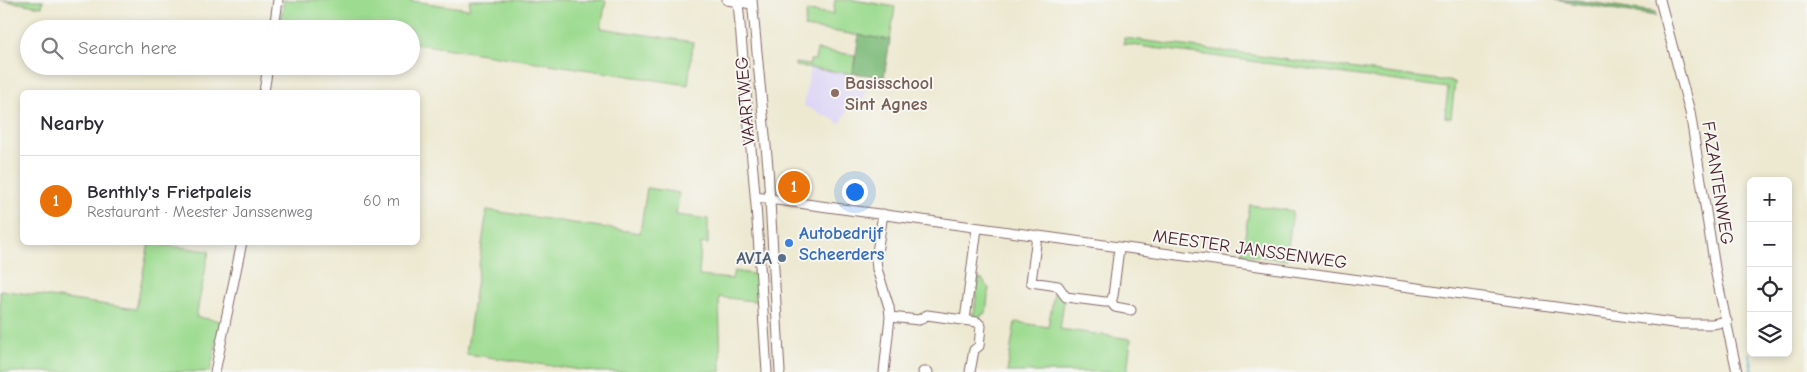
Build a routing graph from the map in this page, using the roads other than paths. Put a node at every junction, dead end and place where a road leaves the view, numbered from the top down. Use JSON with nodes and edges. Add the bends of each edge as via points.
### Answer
{"nodes":[{"id":1,"x":278,"y":0,"type":"edge"},
{"id":2,"x":727,"y":0,"type":"edge"},
{"id":3,"x":1660,"y":0,"type":"edge"},
{"id":4,"x":738,"y":2,"type":"junction"},
{"id":5,"x":752,"y":2,"type":"edge"},
{"id":6,"x":275,"y":20,"type":"edge"},
{"id":7,"x":267,"y":75,"type":"edge"},
{"id":8,"x":264,"y":90,"type":"edge"},
{"id":9,"x":755,"y":197,"type":"junction"},
{"id":10,"x":769,"y":198,"type":"junction"},
{"id":11,"x":883,"y":214,"type":"junction"},
{"id":12,"x":977,"y":228,"type":"junction"},
{"id":13,"x":1037,"y":236,"type":"junction"},
{"id":14,"x":241,"y":245,"type":"edge"},
{"id":15,"x":1119,"y":248,"type":"junction"},
{"id":16,"x":1110,"y":302,"type":"junction"},
{"id":17,"x":1131,"y":310,"type":"dead end"},
{"id":18,"x":890,"y":317,"type":"junction"},
{"id":19,"x":965,"y":320,"type":"junction"},
{"id":20,"x":1728,"y":322,"type":"junction"},
{"id":21,"x":215,"y":372,"type":"edge"},
{"id":22,"x":767,"y":372,"type":"edge"},
{"id":23,"x":780,"y":372,"type":"edge"},
{"id":24,"x":884,"y":372,"type":"edge"},
{"id":25,"x":923,"y":372,"type":"edge"},
{"id":26,"x":928,"y":372,"type":"edge"},
{"id":27,"x":970,"y":372,"type":"edge"},
{"id":28,"x":1737,"y":372,"type":"edge"}],
"edges":[{"from":1,"to":6,"type":"street"},
{"from":2,"to":4,"type":"street"},
{"from":3,"to":20,"type":"street","name":"FAZANTENWEG","via":[[1690,112],[1716,274]]},
{"from":4,"to":5,"type":"street"},
{"from":4,"to":9,"type":"street","name":"VAARTWEG"},
{"from":5,"to":10,"type":"street","name":"VAARTWEG"},
{"from":7,"to":8,"type":"street"},
{"from":9,"to":10,"type":"street"},
{"from":9,"to":22,"type":"street","name":"VAARTWEG"},
{"from":10,"to":11,"type":"street","name":"MEESTER JANSSENWEG"},
{"from":10,"to":23,"type":"street","name":"VAARTWEG"},
{"from":11,"to":12,"type":"street","name":"MEESTER JANSSENWEG"},
{"from":11,"to":18,"type":"street","via":[[876,264]]},
{"from":12,"to":13,"type":"street","name":"MEESTER JANSSENWEG"},
{"from":12,"to":19,"type":"street"},
{"from":13,"to":15,"type":"street","name":"MEESTER JANSSENWEG"},
{"from":13,"to":16,"type":"street","via":[[1031,282],[1058,286],[1066,296]]},
{"from":14,"to":21,"type":"street"},
{"from":15,"to":16,"type":"street"},
{"from":15,"to":20,"type":"street","name":"MEESTER JANSSENWEG","via":[[1680,324]]},
{"from":16,"to":17,"type":"street","via":[[1115,307]]},
{"from":18,"to":19,"type":"street","via":[[919,320],[927,315]]},
{"from":18,"to":24,"type":"street"},
{"from":19,"to":27,"type":"street","via":[[975,321],[981,329]]},
{"from":20,"to":28,"type":"street","name":"FAZANTENWEG"},
{"from":25,"to":26,"type":"street"}]}
